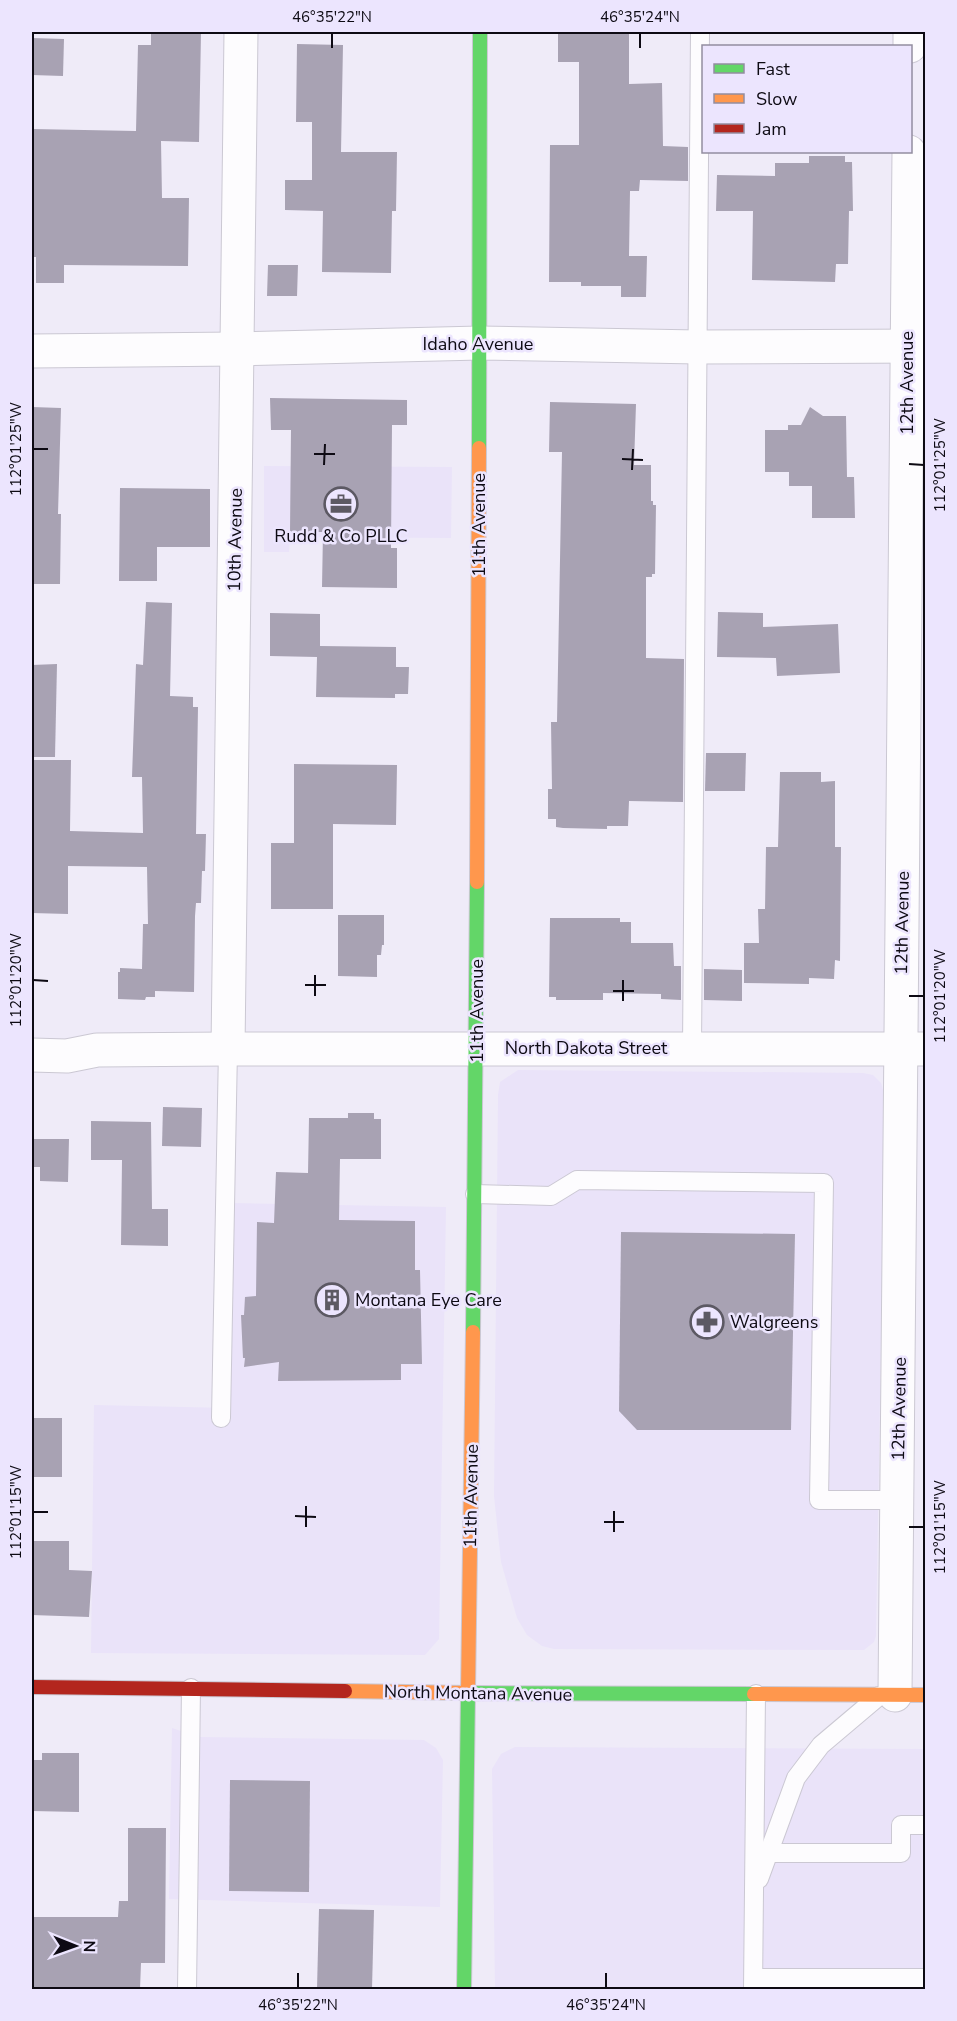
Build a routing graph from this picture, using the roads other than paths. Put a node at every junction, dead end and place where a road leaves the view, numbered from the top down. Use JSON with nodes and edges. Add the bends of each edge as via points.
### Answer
{"nodes":[{"id":1,"x":241,"y":32,"type":"edge"},
{"id":2,"x":480,"y":32,"type":"edge"},
{"id":3,"x":700,"y":32,"type":"edge"},
{"id":4,"x":909,"y":153,"type":"edge"},
{"id":5,"x":480,"y":343,"type":"junction"},
{"id":6,"x":916,"y":346,"type":"edge"},
{"id":7,"x":698,"y":347,"type":"junction"},
{"id":8,"x":237,"y":349,"type":"junction"},
{"id":9,"x":32,"y":351,"type":"edge"},
{"id":10,"x":477,"y":1048,"type":"junction"},
{"id":11,"x":692,"y":1048,"type":"junction"},
{"id":12,"x":228,"y":1049,"type":"junction"},
{"id":13,"x":913,"y":1049,"type":"edge"},
{"id":14,"x":32,"y":1055,"type":"edge"},
{"id":15,"x":476,"y":1194,"type":"junction"},
{"id":16,"x":221,"y":1418,"type":"dead end"},
{"id":17,"x":898,"y":1500,"type":"junction"},
{"id":18,"x":32,"y":1687,"type":"edge"},
{"id":19,"x":190,"y":1689,"type":"junction"},
{"id":20,"x":468,"y":1693,"type":"junction"},
{"id":21,"x":756,"y":1694,"type":"junction"},
{"id":22,"x":900,"y":1695,"type":"edge"},
{"id":23,"x":926,"y":1825,"type":"edge"},
{"id":24,"x":762,"y":1853,"type":"junction"},
{"id":25,"x":926,"y":1978,"type":"edge"},
{"id":26,"x":754,"y":1984,"type":"edge"},
{"id":27,"x":187,"y":1989,"type":"edge"},
{"id":28,"x":464,"y":1989,"type":"edge"}],
"edges":[{"from":1,"to":8,"type":"street","name":"10th Avenue"},
{"from":2,"to":5,"type":"main road","name":"11th Avenue"},
{"from":3,"to":7,"type":"lane"},
{"from":4,"to":6,"type":"street","name":"12th Avenue"},
{"from":5,"to":7,"type":"street","name":"Idaho Avenue"},
{"from":5,"to":8,"type":"street","name":"Idaho Avenue"},
{"from":5,"to":10,"type":"main road","name":"11th Avenue"},
{"from":6,"to":7,"type":"street","name":"Idaho Avenue"},
{"from":6,"to":13,"type":"street","name":"12th Avenue"},
{"from":7,"to":11,"type":"lane"},
{"from":8,"to":9,"type":"street","name":"Idaho Avenue"},
{"from":8,"to":12,"type":"street","name":"10th Avenue"},
{"from":10,"to":11,"type":"street","name":"North Dakota Street"},
{"from":10,"to":12,"type":"street","name":"North Dakota Street"},
{"from":10,"to":15,"type":"main road","name":"11th Avenue"},
{"from":11,"to":13,"type":"street","name":"North Dakota Street"},
{"from":12,"to":14,"type":"street","name":"North Dakota Street","via":[[97,1050],[67,1056]]},
{"from":12,"to":16,"type":"lane"},
{"from":13,"to":17,"type":"street","name":"12th Avenue"},
{"from":15,"to":17,"type":"lane","via":[[551,1196],[577,1180],[824,1183],[819,1500]]},
{"from":15,"to":20,"type":"main road","name":"11th Avenue"},
{"from":17,"to":22,"type":"street","name":"12th Avenue"},
{"from":18,"to":19,"type":"main road","name":"North Montana Avenue"},
{"from":19,"to":20,"type":"main road","name":"North Montana Avenue"},
{"from":19,"to":27,"type":"lane"},
{"from":20,"to":21,"type":"main road","name":"North Montana Avenue"},
{"from":20,"to":28,"type":"main road","name":"11th Avenue"},
{"from":21,"to":22,"type":"main road","name":"North Montana Avenue"},
{"from":21,"to":24,"type":"lane"},
{"from":22,"to":24,"type":"lane","via":[[821,1745],[796,1778]]},
{"from":23,"to":24,"type":"lane","via":[[901,1825],[901,1853]]},
{"from":24,"to":26,"type":"lane","via":[[754,1892]]},
{"from":25,"to":26,"type":"lane"}]}
